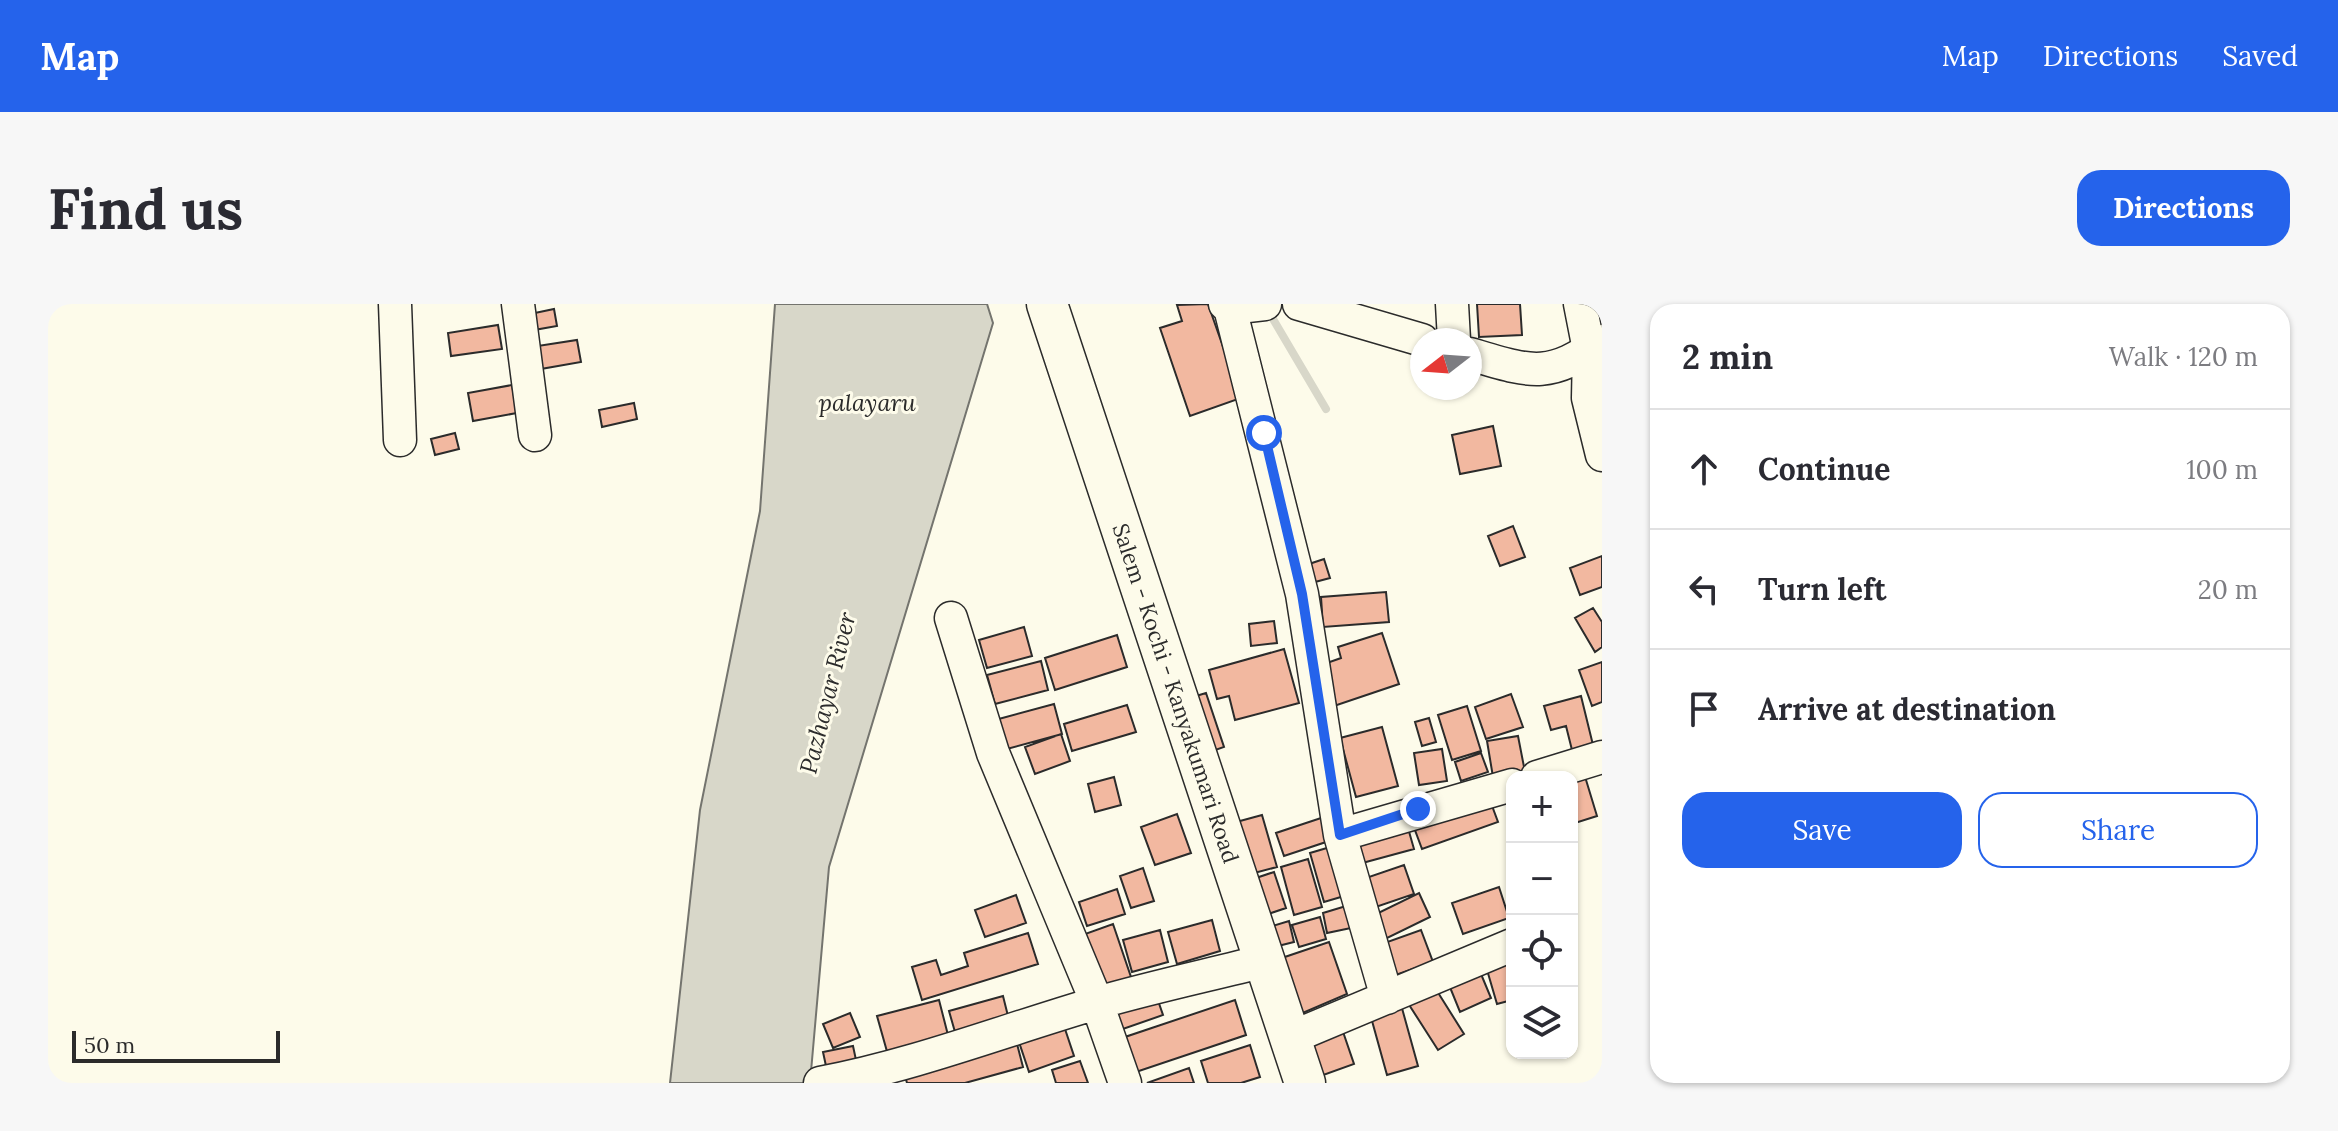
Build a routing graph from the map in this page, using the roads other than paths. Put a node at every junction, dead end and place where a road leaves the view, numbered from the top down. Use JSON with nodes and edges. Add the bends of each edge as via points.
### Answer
{"nodes":[{"id":1,"x":395,"y":304,"type":"edge"},
{"id":2,"x":518,"y":304,"type":"edge"},
{"id":3,"x":1047,"y":304,"type":"edge"},
{"id":4,"x":1265,"y":304,"type":"edge"},
{"id":5,"x":1299,"y":304,"type":"edge"},
{"id":6,"x":1452,"y":304,"type":"edge"},
{"id":7,"x":1580,"y":304,"type":"edge"},
{"id":8,"x":1228,"y":306,"type":"edge"},
{"id":9,"x":1453,"y":328,"type":"edge"},
{"id":10,"x":1410,"y":336,"type":"edge"},
{"id":11,"x":1596,"y":345,"type":"edge"},
{"id":12,"x":1482,"y":358,"type":"edge"},
{"id":13,"x":535,"y":435,"type":"dead end"},
{"id":14,"x":400,"y":440,"type":"dead end"},
{"id":15,"x":1602,"y":455,"type":"edge"},
{"id":16,"x":951,"y":618,"type":"dead end"},
{"id":17,"x":1602,"y":757,"type":"edge"},
{"id":18,"x":1563,"y":771,"type":"edge"},
{"id":19,"x":1506,"y":790,"type":"edge"},
{"id":20,"x":1340,"y":835,"type":"junction"},
{"id":21,"x":1506,"y":948,"type":"edge"},
{"id":22,"x":1264,"y":961,"type":"junction"},
{"id":23,"x":1387,"y":998,"type":"junction"},
{"id":24,"x":1097,"y":1003,"type":"junction"},
{"id":25,"x":1290,"y":1038,"type":"junction"},
{"id":26,"x":820,"y":1083,"type":"edge"},
{"id":27,"x":1125,"y":1083,"type":"edge"},
{"id":28,"x":1305,"y":1083,"type":"edge"}],
"edges":[{"from":1,"to":14,"type":"street"},
{"from":2,"to":13,"type":"street"},
{"from":3,"to":22,"type":"main road","name":"Salem - Kochi - Kanyakumari Road"},
{"from":4,"to":8,"type":"street"},
{"from":5,"to":10,"type":"street"},
{"from":6,"to":9,"type":"street"},
{"from":7,"to":11,"type":"street"},
{"from":8,"to":20,"type":"street","via":[[1302,594]]},
{"from":11,"to":12,"type":"street","via":[[1560,368],[1520,369]]},
{"from":11,"to":15,"type":"street","via":[[1588,398]]},
{"from":16,"to":24,"type":"street","via":[[993,753]]},
{"from":17,"to":18,"type":"street"},
{"from":19,"to":20,"type":"street","via":[[1418,809]]},
{"from":20,"to":23,"type":"street"},
{"from":21,"to":23,"type":"street"},
{"from":22,"to":24,"type":"street"},
{"from":22,"to":25,"type":"main road","name":"Salem - Kochi - Kanyakumari Road"},
{"from":23,"to":25,"type":"street"},
{"from":24,"to":26,"type":"street","via":[[984,1041]]},
{"from":24,"to":27,"type":"street"},
{"from":25,"to":28,"type":"main road","name":"Salem - Kochi - Kanyakumari Road"}]}
